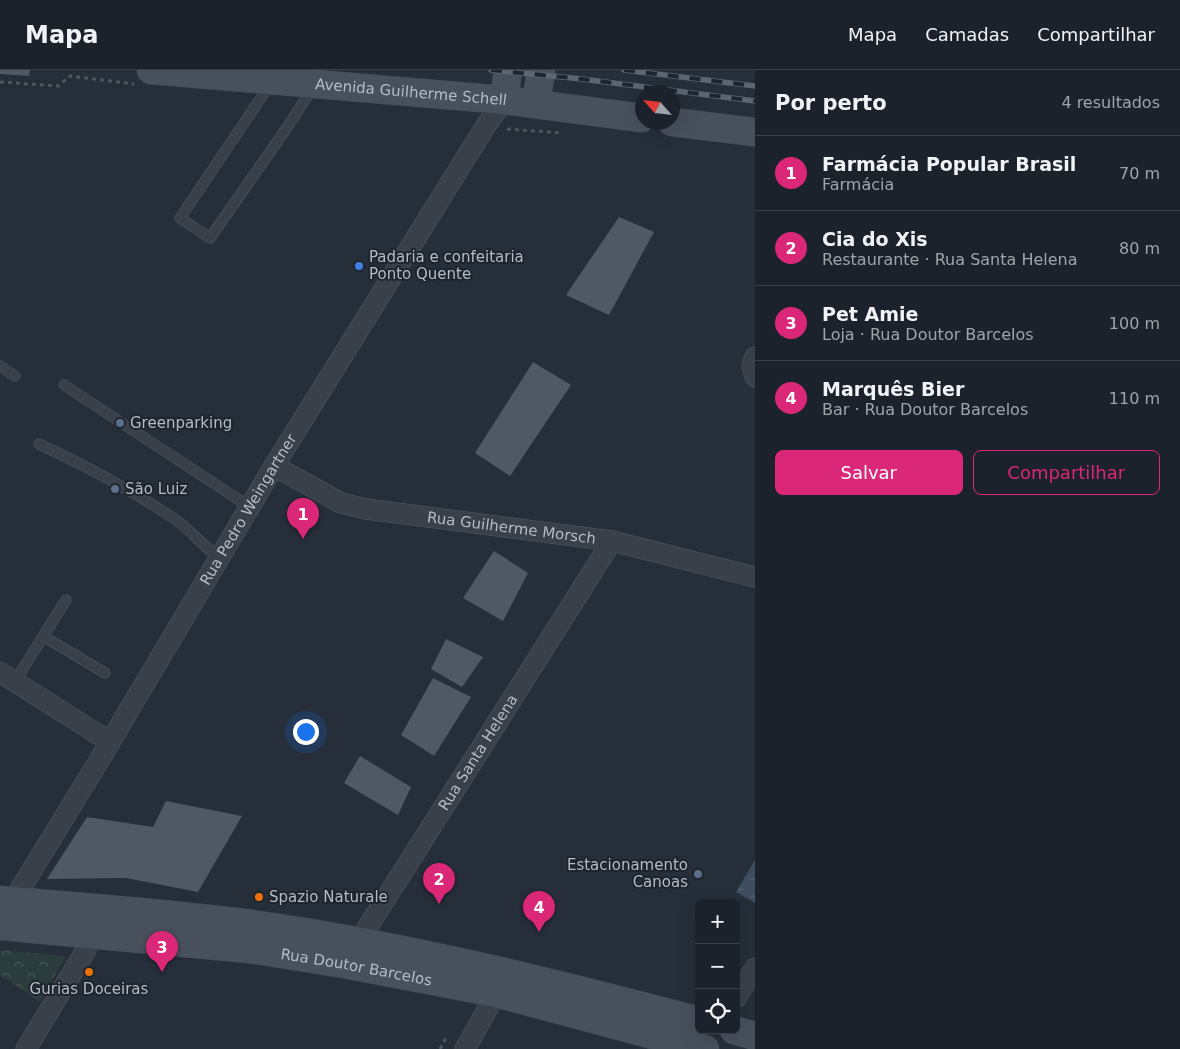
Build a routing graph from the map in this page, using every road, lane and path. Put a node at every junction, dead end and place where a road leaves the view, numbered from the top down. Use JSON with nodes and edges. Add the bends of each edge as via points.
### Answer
{"nodes":[{"id":1,"x":508,"y":70,"type":"edge"},
{"id":2,"x":541,"y":70,"type":"edge"},
{"id":3,"x":146,"y":77,"type":"edge"},
{"id":4,"x":273,"y":80,"type":"junction"},
{"id":5,"x":0,"y":82,"type":"edge"},
{"id":6,"x":315,"y":84,"type":"junction"},
{"id":7,"x":504,"y":100,"type":"junction"},
{"id":8,"x":536,"y":104,"type":"junction"},
{"id":9,"x":635,"y":117,"type":"edge"},
{"id":10,"x":680,"y":123,"type":"edge"},
{"id":11,"x":505,"y":129,"type":"dead end"},
{"id":12,"x":755,"y":132,"type":"edge"},
{"id":13,"x":572,"y":134,"type":"dead end"},
{"id":14,"x":755,"y":356,"type":"edge"},
{"id":15,"x":0,"y":366,"type":"edge"},
{"id":16,"x":15,"y":376,"type":"dead end"},
{"id":17,"x":755,"y":377,"type":"edge"},
{"id":18,"x":64,"y":385,"type":"dead end"},
{"id":19,"x":39,"y":444,"type":"dead end"},
{"id":20,"x":274,"y":466,"type":"junction"},
{"id":21,"x":250,"y":507,"type":"junction"},
{"id":22,"x":612,"y":541,"type":"junction"},
{"id":23,"x":220,"y":558,"type":"junction"},
{"id":24,"x":755,"y":577,"type":"edge"},
{"id":25,"x":66,"y":600,"type":"dead end"},
{"id":26,"x":43,"y":636,"type":"junction"},
{"id":27,"x":105,"y":673,"type":"dead end"},
{"id":28,"x":8,"y":677,"type":"edge"},
{"id":29,"x":110,"y":742,"type":"junction"},
{"id":30,"x":90,"y":907,"type":"junction"},
{"id":31,"x":6,"y":913,"type":"edge"},
{"id":32,"x":88,"y":935,"type":"junction"},
{"id":33,"x":351,"y":953,"type":"junction"},
{"id":34,"x":755,"y":968,"type":"edge"},
{"id":35,"x":502,"y":983,"type":"junction"},
{"id":36,"x":740,"y":992,"type":"edge"},
{"id":37,"x":695,"y":1020,"type":"edge"},
{"id":38,"x":740,"y":1032,"type":"edge"},
{"id":39,"x":755,"y":1036,"type":"edge"},
{"id":40,"x":26,"y":1049,"type":"edge"},
{"id":41,"x":465,"y":1049,"type":"edge"},
{"id":42,"x":705,"y":1049,"type":"edge"}],
"edges":[{"from":1,"to":7,"type":"main road"},
{"from":2,"to":8,"type":"main road"},
{"from":3,"to":4,"type":"main road","name":"Avenida Guilherme Schell"},
{"from":3,"to":5,"type":"path","via":[[70,76],[58,86]]},
{"from":4,"to":6,"type":"main road","name":"Avenida Guilherme Schell"},
{"from":4,"to":6,"type":"lane","via":[[180,218],[210,238]]},
{"from":6,"to":7,"type":"main road","name":"Avenida Guilherme Schell"},
{"from":7,"to":8,"type":"main road","name":"Avenida Guilherme Schell"},
{"from":7,"to":20,"type":"street","name":"Rua Pedro Weingartner"},
{"from":8,"to":9,"type":"main road","name":"Avenida Guilherme Schell"},
{"from":10,"to":12,"type":"main road"},
{"from":11,"to":13,"type":"path"},
{"from":14,"to":17,"type":"street","via":[[752,364]]},
{"from":15,"to":16,"type":"lane"},
{"from":18,"to":21,"type":"lane"},
{"from":19,"to":23,"type":"lane","via":[[96,470],[178,521]]},
{"from":20,"to":21,"type":"street","name":"Rua Pedro Weingartner"},
{"from":20,"to":22,"type":"street","name":"Rua Guilherme Morsch","via":[[341,503],[366,509]]},
{"from":21,"to":23,"type":"street","name":"Rua Pedro Weingartner"},
{"from":22,"to":24,"type":"street","name":"Rua Guilherme Morsch"},
{"from":22,"to":33,"type":"street","name":"Rua Santa Helena"},
{"from":23,"to":29,"type":"street","name":"Rua Pedro Weingartner"},
{"from":25,"to":26,"type":"lane"},
{"from":26,"to":27,"type":"lane"},
{"from":26,"to":28,"type":"lane"},
{"from":28,"to":29,"type":"street"},
{"from":29,"to":31,"type":"street","name":"Rua Pedro Weingartner"},
{"from":30,"to":31,"type":"main road","name":"Rua Doutor Barcelos"},
{"from":30,"to":32,"type":"street"},
{"from":30,"to":33,"type":"main road","name":"Rua Doutor Barcelos","via":[[252,924]]},
{"from":31,"to":32,"type":"main road","name":"Rua Doutor Barcelos"},
{"from":32,"to":33,"type":"main road","name":"Rua Doutor Barcelos","via":[[250,949]]},
{"from":32,"to":40,"type":"street","via":[[86,950]]},
{"from":33,"to":35,"type":"main road","name":"Rua Doutor Barcelos"},
{"from":34,"to":36,"type":"street"},
{"from":35,"to":37,"type":"main road","name":"Rua Doutor Barcelos"},
{"from":35,"to":41,"type":"street"},
{"from":35,"to":42,"type":"main road","name":"Rua Doutor Barcelos"},
{"from":38,"to":39,"type":"main road"}]}
